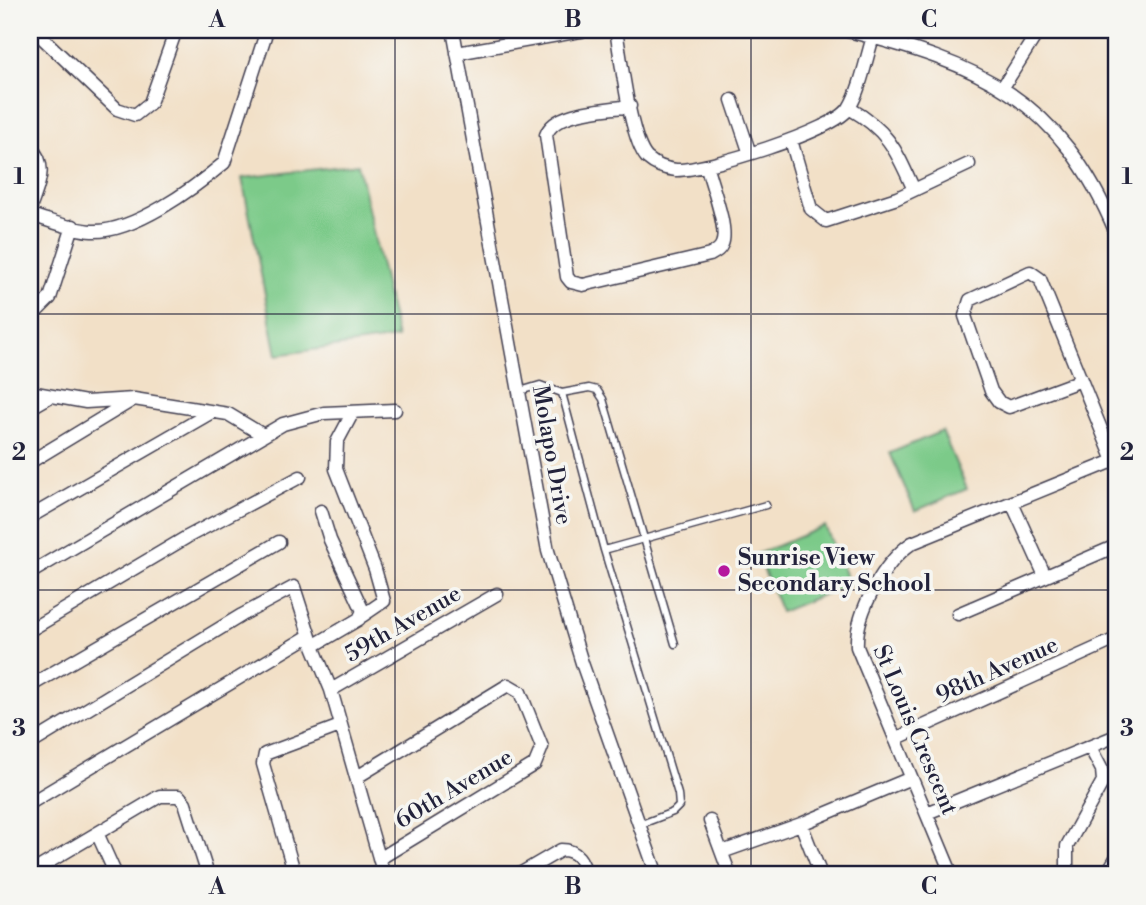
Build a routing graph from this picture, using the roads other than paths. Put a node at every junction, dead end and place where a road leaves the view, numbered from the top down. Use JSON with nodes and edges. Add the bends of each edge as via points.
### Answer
{"nodes":[{"id":1,"x":34,"y":30,"type":"edge"},
{"id":2,"x":176,"y":30,"type":"edge"},
{"id":3,"x":267,"y":30,"type":"edge"},
{"id":4,"x":453,"y":30,"type":"edge"},
{"id":5,"x":586,"y":30,"type":"edge"},
{"id":6,"x":616,"y":30,"type":"edge"},
{"id":7,"x":844,"y":30,"type":"edge"},
{"id":8,"x":1040,"y":30,"type":"edge"},
{"id":9,"x":873,"y":37,"type":"junction"},
{"id":10,"x":457,"y":53,"type":"junction"},
{"id":11,"x":1003,"y":87,"type":"junction"},
{"id":12,"x":732,"y":100,"type":"dead end"},
{"id":13,"x":630,"y":106,"type":"junction"},
{"id":14,"x":849,"y":108,"type":"junction"},
{"id":15,"x":790,"y":140,"type":"junction"},
{"id":16,"x":30,"y":147,"type":"edge"},
{"id":17,"x":749,"y":151,"type":"junction"},
{"id":18,"x":969,"y":164,"type":"dead end"},
{"id":19,"x":707,"y":167,"type":"junction"},
{"id":20,"x":914,"y":190,"type":"junction"},
{"id":21,"x":30,"y":209,"type":"edge"},
{"id":22,"x":30,"y":215,"type":"edge"},
{"id":23,"x":73,"y":226,"type":"junction"},
{"id":24,"x":1116,"y":233,"type":"edge"},
{"id":25,"x":30,"y":309,"type":"edge"},
{"id":26,"x":1079,"y":381,"type":"junction"},
{"id":27,"x":519,"y":391,"type":"junction"},
{"id":28,"x":30,"y":392,"type":"edge"},
{"id":29,"x":562,"y":393,"type":"junction"},
{"id":30,"x":49,"y":397,"type":"junction"},
{"id":31,"x":134,"y":399,"type":"junction"},
{"id":32,"x":30,"y":408,"type":"edge"},
{"id":33,"x":395,"y":410,"type":"dead end"},
{"id":34,"x":212,"y":412,"type":"junction"},
{"id":35,"x":353,"y":412,"type":"junction"},
{"id":36,"x":263,"y":435,"type":"junction"},
{"id":37,"x":1115,"y":460,"type":"edge"},
{"id":38,"x":30,"y":462,"type":"edge"},
{"id":39,"x":300,"y":477,"type":"dead end"},
{"id":40,"x":1012,"y":503,"type":"junction"},
{"id":41,"x":766,"y":505,"type":"dead end"},
{"id":42,"x":321,"y":511,"type":"dead end"},
{"id":43,"x":30,"y":517,"type":"edge"},
{"id":44,"x":644,"y":539,"type":"junction"},
{"id":45,"x":279,"y":542,"type":"dead end"},
{"id":46,"x":1116,"y":546,"type":"edge"},
{"id":47,"x":604,"y":550,"type":"junction"},
{"id":48,"x":30,"y":573,"type":"edge"},
{"id":49,"x":1045,"y":576,"type":"junction"},
{"id":50,"x":497,"y":594,"type":"dead end"},
{"id":51,"x":958,"y":614,"type":"dead end"},
{"id":52,"x":362,"y":616,"type":"junction"},
{"id":53,"x":30,"y":630,"type":"edge"},
{"id":54,"x":1116,"y":639,"type":"edge"},
{"id":55,"x":311,"y":641,"type":"junction"},
{"id":56,"x":676,"y":644,"type":"dead end"},
{"id":57,"x":30,"y":686,"type":"edge"},
{"id":58,"x":331,"y":690,"type":"junction"},
{"id":59,"x":340,"y":726,"type":"junction"},
{"id":60,"x":1116,"y":736,"type":"edge"},
{"id":61,"x":895,"y":739,"type":"junction"},
{"id":62,"x":30,"y":744,"type":"edge"},
{"id":63,"x":1090,"y":747,"type":"junction"},
{"id":64,"x":357,"y":777,"type":"junction"},
{"id":65,"x":911,"y":778,"type":"junction"},
{"id":66,"x":30,"y":803,"type":"edge"},
{"id":67,"x":927,"y":813,"type":"junction"},
{"id":68,"x":710,"y":821,"type":"dead end"},
{"id":69,"x":801,"y":824,"type":"junction"},
{"id":70,"x":639,"y":825,"type":"junction"},
{"id":71,"x":98,"y":835,"type":"junction"},
{"id":72,"x":722,"y":852,"type":"junction"},
{"id":73,"x":1116,"y":858,"type":"edge"},
{"id":74,"x":379,"y":859,"type":"junction"},
{"id":75,"x":30,"y":873,"type":"edge"},
{"id":76,"x":116,"y":875,"type":"edge"},
{"id":77,"x":208,"y":875,"type":"edge"},
{"id":78,"x":295,"y":875,"type":"edge"},
{"id":79,"x":384,"y":875,"type":"edge"},
{"id":80,"x":518,"y":875,"type":"edge"},
{"id":81,"x":587,"y":875,"type":"edge"},
{"id":82,"x":657,"y":875,"type":"edge"},
{"id":83,"x":730,"y":875,"type":"edge"},
{"id":84,"x":821,"y":875,"type":"edge"},
{"id":85,"x":952,"y":875,"type":"edge"},
{"id":86,"x":1067,"y":875,"type":"edge"},
{"id":87,"x":1106,"y":875,"type":"edge"}],
"edges":[{"from":1,"to":2,"type":"street","via":[[117,109],[135,115],[150,103]]},
{"from":3,"to":23,"type":"street","via":[[224,163],[138,220],[116,229],[89,231]]},
{"from":4,"to":10,"type":"street","name":"Molapo Drive"},
{"from":5,"to":10,"type":"street"},
{"from":6,"to":13,"type":"street"},
{"from":7,"to":9,"type":"street"},
{"from":8,"to":11,"type":"street"},
{"from":9,"to":11,"type":"street","via":[[954,63]]},
{"from":9,"to":14,"type":"street"},
{"from":10,"to":27,"type":"street","name":"Molapo Drive"},
{"from":11,"to":24,"type":"street","via":[[1040,114],[1083,166]]},
{"from":12,"to":17,"type":"street"},
{"from":13,"to":19,"type":"street","via":[[638,145],[646,157],[676,170]]},
{"from":13,"to":19,"type":"street","via":[[562,118],[546,135],[571,282],[583,285],[719,249],[723,230]]},
{"from":14,"to":15,"type":"street","via":[[825,127]]},
{"from":14,"to":20,"type":"street","via":[[889,137]]},
{"from":15,"to":17,"type":"street"},
{"from":15,"to":20,"type":"street","via":[[811,209],[826,221]]},
{"from":16,"to":21,"type":"street","via":[[41,162],[42,173]]},
{"from":17,"to":19,"type":"street"},
{"from":18,"to":20,"type":"street"},
{"from":22,"to":23,"type":"street"},
{"from":23,"to":25,"type":"street","via":[[50,298],[38,310]]},
{"from":26,"to":26,"type":"street","via":[[1035,275],[1018,276],[970,300],[965,316],[999,402],[1009,407],[1022,404]]},
{"from":26,"to":37,"type":"street"},
{"from":27,"to":29,"type":"lane","via":[[540,385]]},
{"from":27,"to":70,"type":"street","name":"Molapo Drive","via":[[548,551]]},
{"from":28,"to":30,"type":"street"},
{"from":29,"to":44,"type":"lane","via":[[589,387],[603,399]]},
{"from":29,"to":47,"type":"lane"},
{"from":30,"to":31,"type":"street","via":[[86,402]]},
{"from":30,"to":32,"type":"street"},
{"from":31,"to":34,"type":"street"},
{"from":31,"to":38,"type":"street"},
{"from":33,"to":35,"type":"street"},
{"from":34,"to":36,"type":"street","via":[[235,416]]},
{"from":34,"to":43,"type":"street"},
{"from":35,"to":36,"type":"street","via":[[302,418]]},
{"from":35,"to":52,"type":"street","via":[[337,442],[336,469],[384,601]]},
{"from":36,"to":48,"type":"street"},
{"from":37,"to":40,"type":"street","name":"St Louis Crescent"},
{"from":39,"to":53,"type":"street","via":[[198,530]]},
{"from":40,"to":49,"type":"street"},
{"from":40,"to":61,"type":"street","name":"St Louis Crescent","via":[[912,543],[888,563],[856,635]]},
{"from":41,"to":44,"type":"lane"},
{"from":42,"to":52,"type":"street","via":[[363,607]]},
{"from":44,"to":47,"type":"lane"},
{"from":44,"to":56,"type":"lane"},
{"from":45,"to":57,"type":"street"},
{"from":46,"to":49,"type":"street"},
{"from":47,"to":70,"type":"lane","via":[[678,794],[679,806],[673,812]]},
{"from":49,"to":51,"type":"street"},
{"from":50,"to":58,"type":"street","name":"59th Avenue"},
{"from":52,"to":55,"type":"street"},
{"from":54,"to":61,"type":"street","name":"98th Avenue"},
{"from":55,"to":58,"type":"street"},
{"from":55,"to":62,"type":"street","via":[[294,587]]},
{"from":55,"to":66,"type":"street"},
{"from":58,"to":59,"type":"street"},
{"from":59,"to":64,"type":"street"},
{"from":59,"to":78,"type":"street","via":[[265,754],[263,764]]},
{"from":60,"to":63,"type":"street"},
{"from":61,"to":65,"type":"street","name":"St Louis Crescent"},
{"from":63,"to":67,"type":"street"},
{"from":63,"to":86,"type":"street","via":[[1103,781],[1067,846]]},
{"from":64,"to":74,"type":"street"},
{"from":64,"to":74,"type":"street","name":"60th Avenue","via":[[508,685],[520,692],[542,747],[535,764]]},
{"from":65,"to":67,"type":"street","name":"St Louis Crescent"},
{"from":65,"to":69,"type":"street"},
{"from":67,"to":85,"type":"street","name":"St Louis Crescent"},
{"from":68,"to":72,"type":"street"},
{"from":69,"to":72,"type":"street"},
{"from":69,"to":84,"type":"street"},
{"from":70,"to":82,"type":"street","name":"Molapo Drive"},
{"from":71,"to":75,"type":"street"},
{"from":71,"to":76,"type":"street"},
{"from":71,"to":77,"type":"street","via":[[160,796],[179,796],[190,814]]},
{"from":72,"to":83,"type":"street"},
{"from":73,"to":87,"type":"street"},
{"from":74,"to":79,"type":"street"},
{"from":80,"to":81,"type":"street","via":[[561,850],[577,854]]}]}
